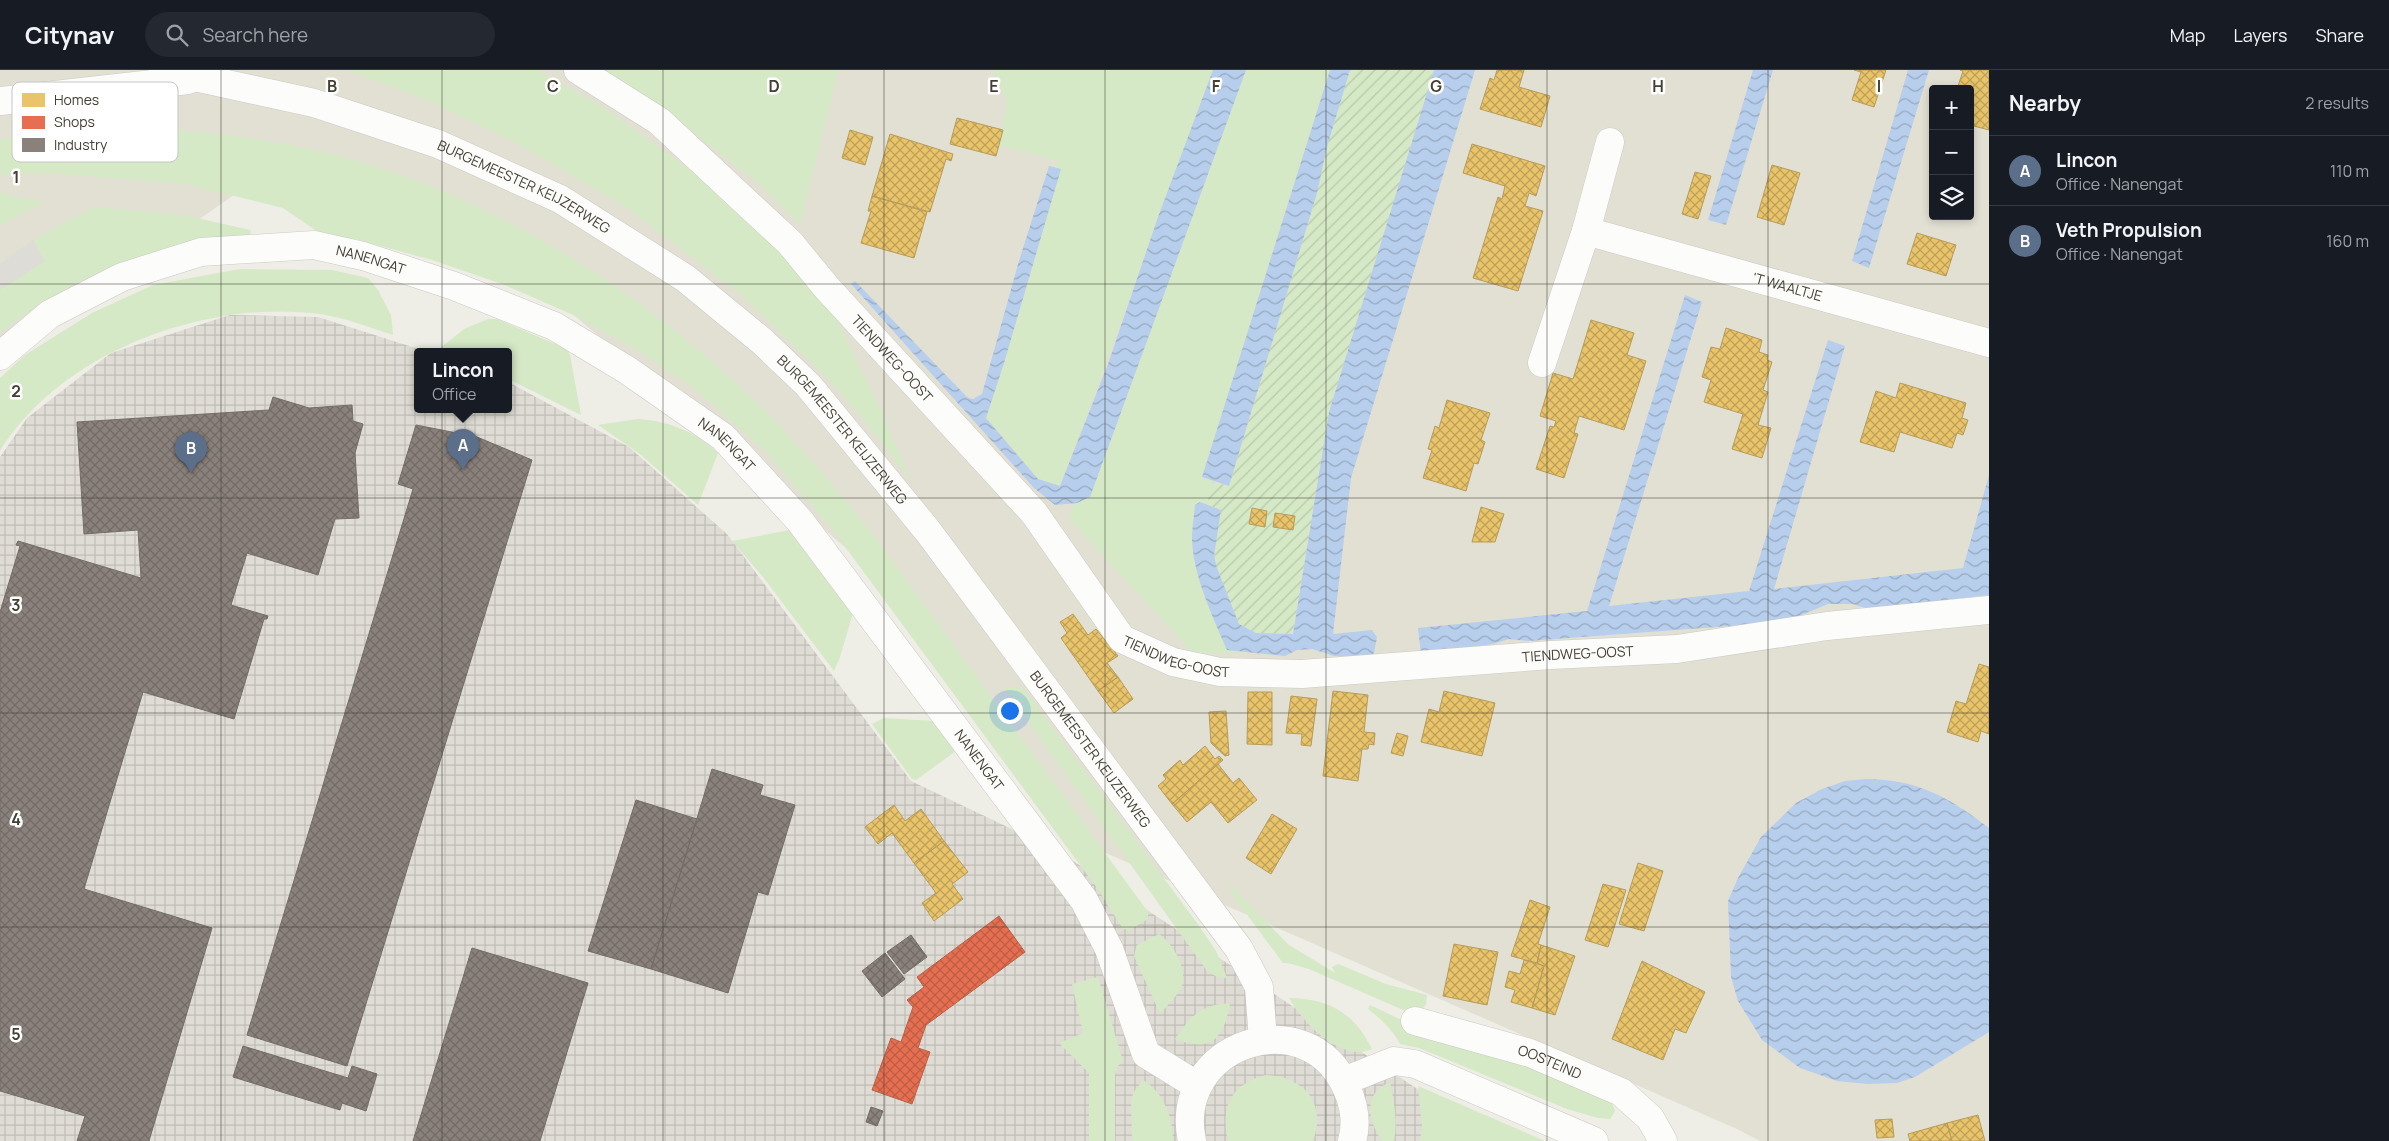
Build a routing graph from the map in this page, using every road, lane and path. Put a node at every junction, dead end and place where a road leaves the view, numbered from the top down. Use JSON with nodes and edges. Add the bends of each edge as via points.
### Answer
{"nodes":[{"id":1,"x":164,"y":70,"type":"edge"},
{"id":2,"x":578,"y":70,"type":"edge"},
{"id":3,"x":199,"y":79,"type":"junction"},
{"id":4,"x":172,"y":82,"type":"edge"},
{"id":5,"x":1610,"y":142,"type":"dead end"},
{"id":6,"x":1586,"y":231,"type":"junction"},
{"id":7,"x":1989,"y":343,"type":"edge"},
{"id":8,"x":0,"y":356,"type":"edge"},
{"id":9,"x":1542,"y":364,"type":"dead end"},
{"id":10,"x":1989,"y":610,"type":"edge"},
{"id":11,"x":1415,"y":1020,"type":"dead end"},
{"id":12,"x":1263,"y":1040,"type":"junction"},
{"id":13,"x":1344,"y":1081,"type":"junction"},
{"id":14,"x":1198,"y":1086,"type":"junction"},
{"id":15,"x":1192,"y":1141,"type":"edge"},
{"id":16,"x":1352,"y":1141,"type":"edge"},
{"id":17,"x":1594,"y":1141,"type":"edge"},
{"id":18,"x":1663,"y":1141,"type":"edge"}],
"edges":[{"from":1,"to":3,"type":"street","name":"BURGEMEESTER KEIJZERWEG"},
{"from":2,"to":10,"type":"street","name":"TIENDWEG-OOST","via":[[659,121],[790,243],[827,288],[1034,513],[1122,639],[1173,662],[1220,672],[1302,674],[1677,648],[1827,626]]},
{"from":3,"to":4,"type":"street","name":"BURGEMEESTER KEIJZERWEG"},
{"from":3,"to":12,"type":"street","name":"BURGEMEESTER KEIJZERWEG","via":[[314,103],[438,144],[560,199],[685,278],[763,342],[808,385],[927,530],[1239,949],[1259,987]]},
{"from":5,"to":6,"type":"street"},
{"from":6,"to":7,"type":"street","name":"'T WAALTJE"},
{"from":6,"to":9,"type":"street"},
{"from":8,"to":14,"type":"street","name":"NANENGAT","via":[[50,314],[122,277],[201,252],[314,244],[435,280],[554,326],[619,365],[723,438],[800,521],[1084,900],[1109,949],[1146,1054]]},
{"from":11,"to":18,"type":"street","name":"OOSTEIND","via":[[1530,1053],[1621,1092],[1650,1118]]},
{"from":12,"to":13,"type":"street","via":[[1310,1048]]},
{"from":12,"to":14,"type":"street","via":[[1236,1047],[1224,1054]]},
{"from":13,"to":16,"type":"street","via":[[1355,1117]]},
{"from":13,"to":17,"type":"street","via":[[1394,1061],[1415,1064]]},
{"from":14,"to":15,"type":"street","via":[[1189,1116]]}]}
